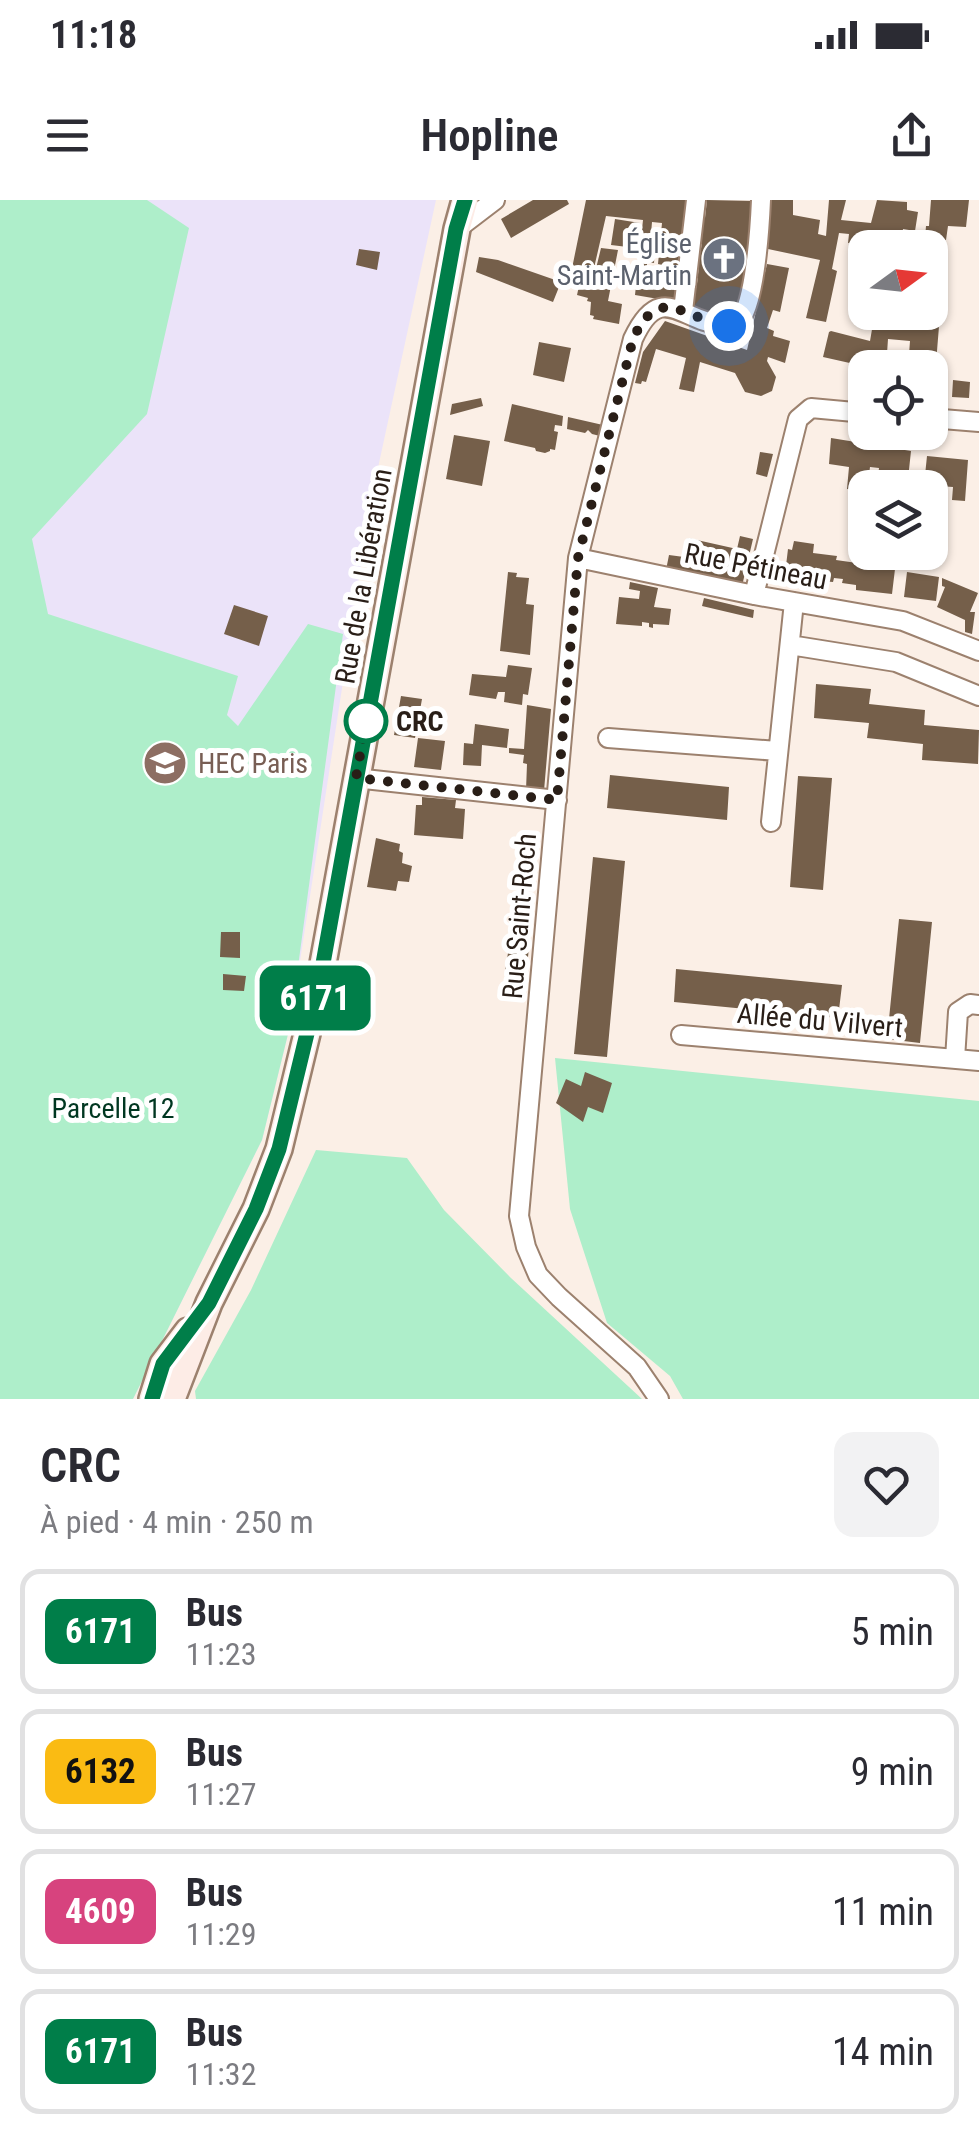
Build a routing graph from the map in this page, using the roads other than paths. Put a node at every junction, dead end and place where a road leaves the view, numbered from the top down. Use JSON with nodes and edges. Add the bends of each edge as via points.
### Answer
{"nodes":[{"id":1,"x":465,"y":200,"type":"edge"},
{"id":2,"x":495,"y":200,"type":"edge"},
{"id":3,"x":696,"y":200,"type":"edge"},
{"id":4,"x":761,"y":200,"type":"edge"},
{"id":5,"x":456,"y":229,"type":"junction"},
{"id":6,"x":683,"y":311,"type":"junction"},
{"id":7,"x":848,"y":411,"type":"edge"},
{"id":8,"x":948,"y":419,"type":"edge"},
{"id":9,"x":979,"y":422,"type":"edge"},
{"id":10,"x":578,"y":558,"type":"junction"},
{"id":11,"x":754,"y":596,"type":"junction"},
{"id":12,"x":794,"y":602,"type":"junction"},
{"id":13,"x":790,"y":645,"type":"junction"},
{"id":14,"x":979,"y":651,"type":"edge"},
{"id":15,"x":979,"y":696,"type":"edge"},
{"id":16,"x":608,"y":738,"type":"dead end"},
{"id":17,"x":778,"y":750,"type":"junction"},
{"id":18,"x":356,"y":778,"type":"junction"},
{"id":19,"x":557,"y":800,"type":"junction"},
{"id":20,"x":770,"y":822,"type":"dead end"},
{"id":21,"x":979,"y":1005,"type":"edge"},
{"id":22,"x":681,"y":1035,"type":"dead end"},
{"id":23,"x":955,"y":1059,"type":"junction"},
{"id":24,"x":979,"y":1061,"type":"edge"},
{"id":25,"x":209,"y":1303,"type":"junction"},
{"id":26,"x":152,"y":1399,"type":"edge"},
{"id":27,"x":172,"y":1399,"type":"edge"},
{"id":28,"x":660,"y":1399,"type":"edge"}],
"edges":[{"from":1,"to":5,"type":"main road","name":"Rue de la Libération"},
{"from":2,"to":5,"type":"street"},
{"from":3,"to":6,"type":"street"},
{"from":4,"to":6,"type":"street","via":[[746,311],[729,326]]},
{"from":5,"to":18,"type":"main road","name":"Rue de la Libération"},
{"from":6,"to":10,"type":"street","name":"Rue Saint-Roch","via":[[652,310],[633,339]]},
{"from":7,"to":11,"type":"street","via":[[811,408],[798,419]]},
{"from":8,"to":9,"type":"street"},
{"from":10,"to":11,"type":"street","name":"Rue Pétineau"},
{"from":10,"to":19,"type":"street","name":"Rue Saint-Roch"},
{"from":11,"to":12,"type":"street","name":"Rue Pétineau"},
{"from":12,"to":13,"type":"street"},
{"from":12,"to":14,"type":"street","name":"Rue Pétineau","via":[[904,621]]},
{"from":13,"to":15,"type":"street","via":[[896,662]]},
{"from":13,"to":17,"type":"street"},
{"from":16,"to":17,"type":"street"},
{"from":17,"to":20,"type":"street"},
{"from":18,"to":19,"type":"street"},
{"from":18,"to":25,"type":"main road","name":"Rue de la Libération","via":[[320,980],[279,1149]]},
{"from":19,"to":28,"type":"street","name":"Rue Saint-Roch","via":[[519,1216],[538,1275],[637,1367]]},
{"from":21,"to":23,"type":"street","via":[[958,1012]]},
{"from":22,"to":23,"type":"street","name":"Allée du Vilvert"},
{"from":23,"to":24,"type":"street","name":"Allée du Vilvert"},
{"from":25,"to":26,"type":"main road","name":"Rue de la Libération","via":[[163,1364]]},
{"from":25,"to":27,"type":"main road","name":"Rue de la Libération"}]}
